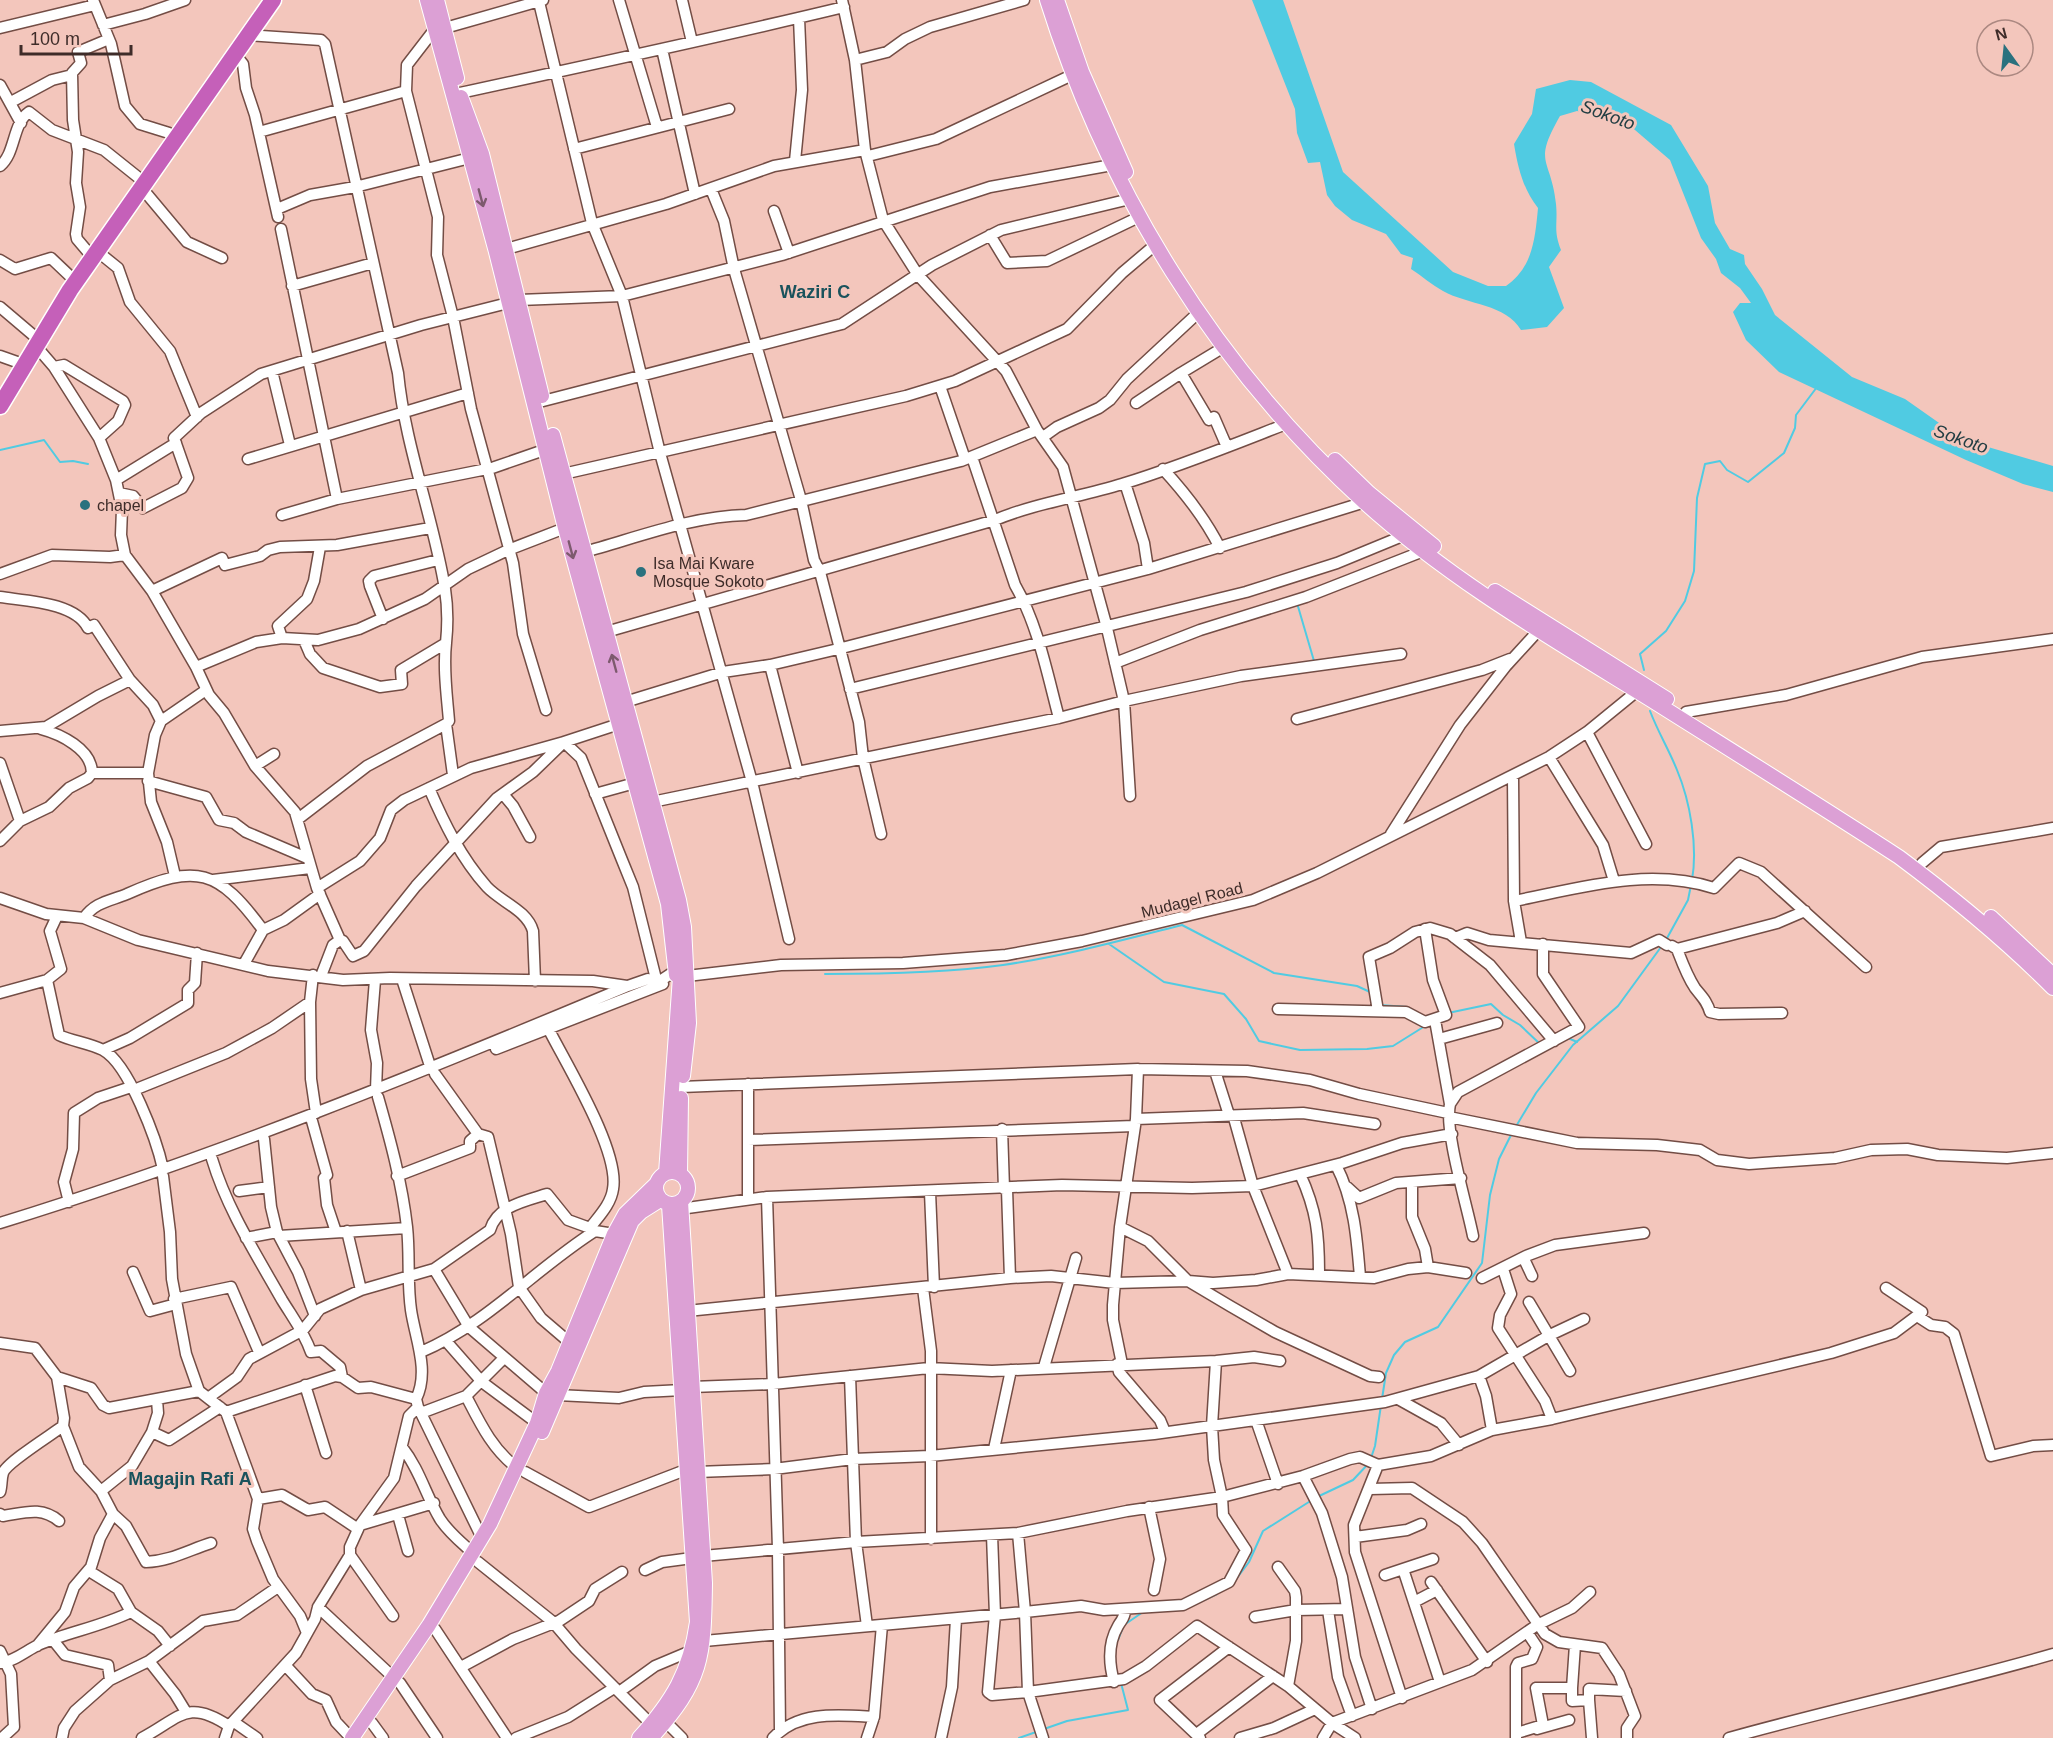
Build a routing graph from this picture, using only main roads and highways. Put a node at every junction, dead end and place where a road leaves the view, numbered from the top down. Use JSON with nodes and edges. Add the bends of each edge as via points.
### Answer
{"nodes":[{"id":1,"x":266,"y":0,"type":"edge"},
{"id":2,"x":273,"y":0,"type":"edge"},
{"id":3,"x":427,"y":0,"type":"edge"},
{"id":4,"x":437,"y":0,"type":"edge"},
{"id":5,"x":1047,"y":0,"type":"edge"},
{"id":6,"x":1057,"y":0,"type":"edge"},
{"id":7,"x":440,"y":29,"type":"junction"},
{"id":8,"x":140,"y":183,"type":"junction"},
{"id":9,"x":93,"y":252,"type":"junction"},
{"id":10,"x":514,"y":302,"type":"junction"},
{"id":11,"x":34,"y":340,"type":"junction"},
{"id":12,"x":0,"y":391,"type":"edge"},
{"id":13,"x":0,"y":406,"type":"edge"},
{"id":14,"x":683,"y":973,"type":"junction"},
{"id":15,"x":2053,"y":975,"type":"edge"},
{"id":16,"x":2053,"y":988,"type":"edge"},
{"id":17,"x":673,"y":1173,"type":"junction"},
{"id":18,"x":656,"y":1184,"type":"junction"},
{"id":19,"x":673,"y":1204,"type":"junction"},
{"id":20,"x":687,"y":1389,"type":"junction"},
{"id":21,"x":551,"y":1394,"type":"junction"},
{"id":22,"x":521,"y":1470,"type":"junction"},
{"id":23,"x":476,"y":1558,"type":"junction"},
{"id":24,"x":699,"y":1646,"type":"junction"},
{"id":25,"x":396,"y":1680,"type":"junction"},
{"id":26,"x":651,"y":1731,"type":"edge"},
{"id":27,"x":352,"y":1738,"type":"edge"},
{"id":28,"x":362,"y":1738,"type":"edge"},
{"id":29,"x":639,"y":1738,"type":"edge"}],
"edges":[{"from":1,"to":8,"type":"highway","via":[[169,133]]},
{"from":2,"to":8,"type":"highway"},
{"from":3,"to":7,"type":"main road"},
{"from":4,"to":7,"type":"main road"},
{"from":5,"to":16,"type":"main road","via":[[1072,75],[1112,165],[1155,245],[1224,347],[1286,424],[1365,502],[1538,631],[1899,857],[1960,902]]},
{"from":6,"to":15,"type":"main road","via":[[1100,115],[1157,231],[1194,291],[1290,416],[1369,493],[1485,585],[1861,821],[2012,934]]},
{"from":7,"to":10,"type":"main road","one_way":true,"via":[[470,158]]},
{"from":7,"to":10,"type":"main road","via":[[482,154],[506,249]]},
{"from":8,"to":9,"type":"highway"},
{"from":9,"to":11,"type":"highway"},
{"from":9,"to":11,"type":"highway","via":[[70,277]]},
{"from":10,"to":14,"type":"main road","one_way":true,"via":[[566,528],[668,904]]},
{"from":14,"to":10,"type":"main road","one_way":true,"via":[[679,900]]},
{"from":11,"to":12,"type":"highway"},
{"from":11,"to":13,"type":"highway"},
{"from":14,"to":17,"type":"main road"},
{"from":14,"to":17,"type":"main road","via":[[690,1023]]},
{"from":17,"to":18,"type":"main road"},
{"from":17,"to":19,"type":"main road","via":[[688,1188],[686,1196]]},
{"from":18,"to":19,"type":"main road","via":[[656,1195]]},
{"from":18,"to":21,"type":"main road","via":[[625,1214],[614,1234]]},
{"from":19,"to":20,"type":"main road"},
{"from":19,"to":20,"type":"main road","via":[[687,1311]]},
{"from":19,"to":21,"type":"main road","via":[[641,1212],[633,1221]]},
{"from":20,"to":24,"type":"main road","via":[[698,1557]]},
{"from":21,"to":22,"type":"main road"},
{"from":21,"to":22,"type":"main road"},
{"from":22,"to":23,"type":"main road"},
{"from":22,"to":23,"type":"main road","via":[[482,1538]]},
{"from":23,"to":25,"type":"main road"},
{"from":23,"to":25,"type":"main road","via":[[435,1629]]},
{"from":24,"to":26,"type":"main road"},
{"from":24,"to":26,"type":"main road","via":[[700,1662],[691,1685],[666,1722]]},
{"from":25,"to":27,"type":"main road"},
{"from":25,"to":28,"type":"main road"},
{"from":26,"to":29,"type":"main road"}]}
